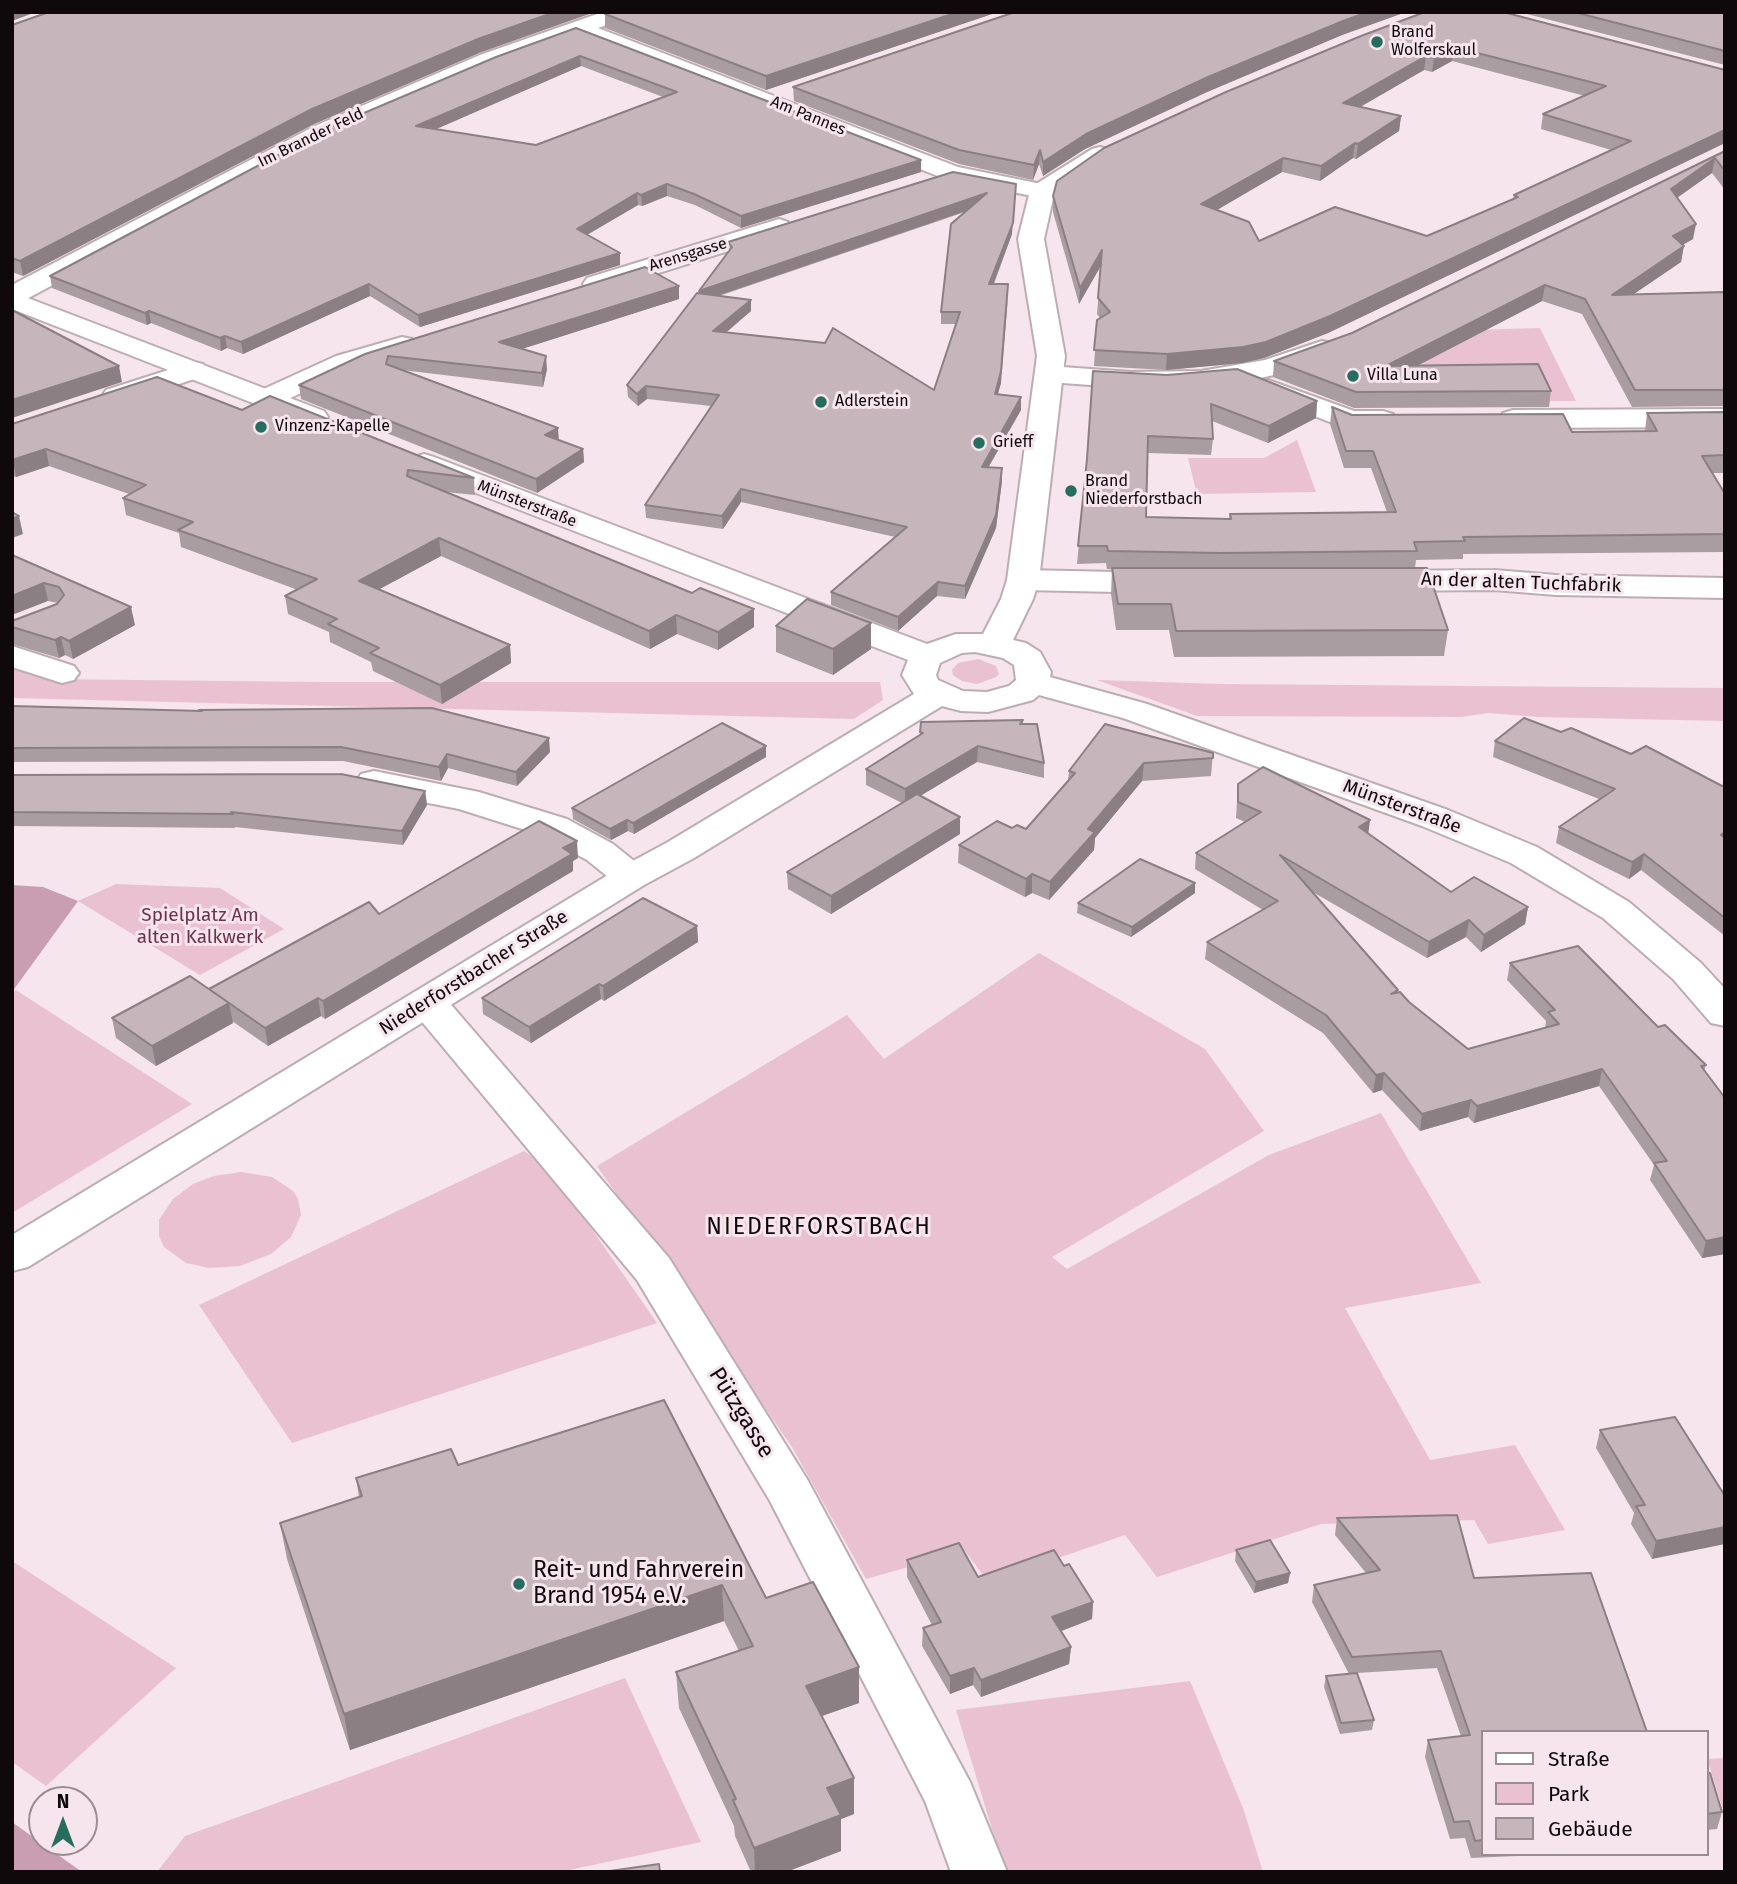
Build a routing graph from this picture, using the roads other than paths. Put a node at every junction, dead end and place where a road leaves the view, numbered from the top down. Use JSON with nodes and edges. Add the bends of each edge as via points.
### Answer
{"nodes":[{"id":1,"x":624,"y":12,"type":"edge"},
{"id":2,"x":577,"y":29,"type":"junction"},
{"id":3,"x":793,"y":91,"type":"dead end"},
{"id":4,"x":767,"y":100,"type":"junction"},
{"id":5,"x":1118,"y":145,"type":"edge"},
{"id":6,"x":952,"y":173,"type":"junction"},
{"id":7,"x":912,"y":185,"type":"edge"},
{"id":8,"x":1042,"y":191,"type":"junction"},
{"id":9,"x":807,"y":218,"type":"edge"},
{"id":10,"x":570,"y":292,"type":"edge"},
{"id":11,"x":12,"y":298,"type":"edge"},
{"id":12,"x":1350,"y":335,"type":"edge"},
{"id":13,"x":425,"y":338,"type":"edge"},
{"id":14,"x":1273,"y":367,"type":"junction"},
{"id":15,"x":193,"y":370,"type":"junction"},
{"id":16,"x":1049,"y":373,"type":"junction"},
{"id":17,"x":1242,"y":374,"type":"junction"},
{"id":18,"x":267,"y":398,"type":"junction"},
{"id":19,"x":90,"y":405,"type":"edge"},
{"id":20,"x":1725,"y":418,"type":"edge"},
{"id":21,"x":1485,"y":420,"type":"edge"},
{"id":22,"x":338,"y":428,"type":"edge"},
{"id":23,"x":399,"y":453,"type":"edge"},
{"id":24,"x":1023,"y":580,"type":"junction"},
{"id":25,"x":1342,"y":581,"type":"edge"},
{"id":26,"x":1190,"y":583,"type":"edge"},
{"id":27,"x":1725,"y":588,"type":"edge"},
{"id":28,"x":994,"y":644,"type":"junction"},
{"id":29,"x":12,"y":656,"type":"edge"},
{"id":30,"x":928,"y":656,"type":"junction"},
{"id":31,"x":62,"y":673,"type":"dead end"},
{"id":32,"x":1033,"y":683,"type":"junction"},
{"id":33,"x":938,"y":694,"type":"junction"},
{"id":34,"x":343,"y":775,"type":"edge"},
{"id":35,"x":631,"y":877,"type":"junction"},
{"id":36,"x":427,"y":1002,"type":"junction"},
{"id":37,"x":1725,"y":1014,"type":"edge"},
{"id":38,"x":12,"y":1256,"type":"edge"},
{"id":39,"x":979,"y":1872,"type":"edge"}],
"edges":[{"from":1,"to":2,"type":"street","name":"Im Brander Feld"},
{"from":2,"to":4,"type":"street","name":"Am Pannes"},
{"from":2,"to":11,"type":"street","name":"Im Brander Feld","via":[[488,60],[323,131]]},
{"from":3,"to":4,"type":"street"},
{"from":4,"to":6,"type":"street","name":"Am Pannes"},
{"from":5,"to":8,"type":"street"},
{"from":6,"to":7,"type":"street"},
{"from":6,"to":8,"type":"street","name":"Am Pannes"},
{"from":8,"to":16,"type":"street","via":[[1031,239],[1049,335]]},
{"from":9,"to":10,"type":"street","name":"Arensgasse"},
{"from":11,"to":15,"type":"street"},
{"from":12,"to":14,"type":"street"},
{"from":13,"to":18,"type":"street","via":[[346,362]]},
{"from":14,"to":17,"type":"street"},
{"from":14,"to":17,"type":"street","via":[[1394,420],[1350,420]]},
{"from":15,"to":18,"type":"street"},
{"from":15,"to":19,"type":"street"},
{"from":16,"to":17,"type":"street","via":[[1166,381]]},
{"from":16,"to":24,"type":"street"},
{"from":18,"to":22,"type":"street"},
{"from":20,"to":21,"type":"street"},
{"from":23,"to":30,"type":"street","name":"Münsterstraße"},
{"from":24,"to":26,"type":"street"},
{"from":24,"to":28,"type":"street"},
{"from":25,"to":27,"type":"street","name":"An der alten Tuchfabrik","via":[[1494,580]]},
{"from":28,"to":30,"type":"street","via":[[956,644]]},
{"from":28,"to":32,"type":"street","via":[[1028,659]]},
{"from":29,"to":31,"type":"street"},
{"from":30,"to":33,"type":"street","via":[[919,676]]},
{"from":32,"to":33,"type":"street","via":[[1021,693],[988,702]]},
{"from":32,"to":37,"type":"street","name":"Münsterstraße","via":[[1135,711],[1435,818],[1524,855],[1616,910],[1687,971]]},
{"from":33,"to":35,"type":"street","name":"Niederforstbacher Straße"},
{"from":34,"to":35,"type":"street","via":[[466,800],[554,827],[600,852]]},
{"from":35,"to":36,"type":"street","name":"Niederforstbacher Straße"},
{"from":36,"to":38,"type":"street","name":"Niederforstbacher Straße"},
{"from":36,"to":39,"type":"street","name":"Pützgasse","via":[[653,1269],[790,1492],[951,1798]]}]}
